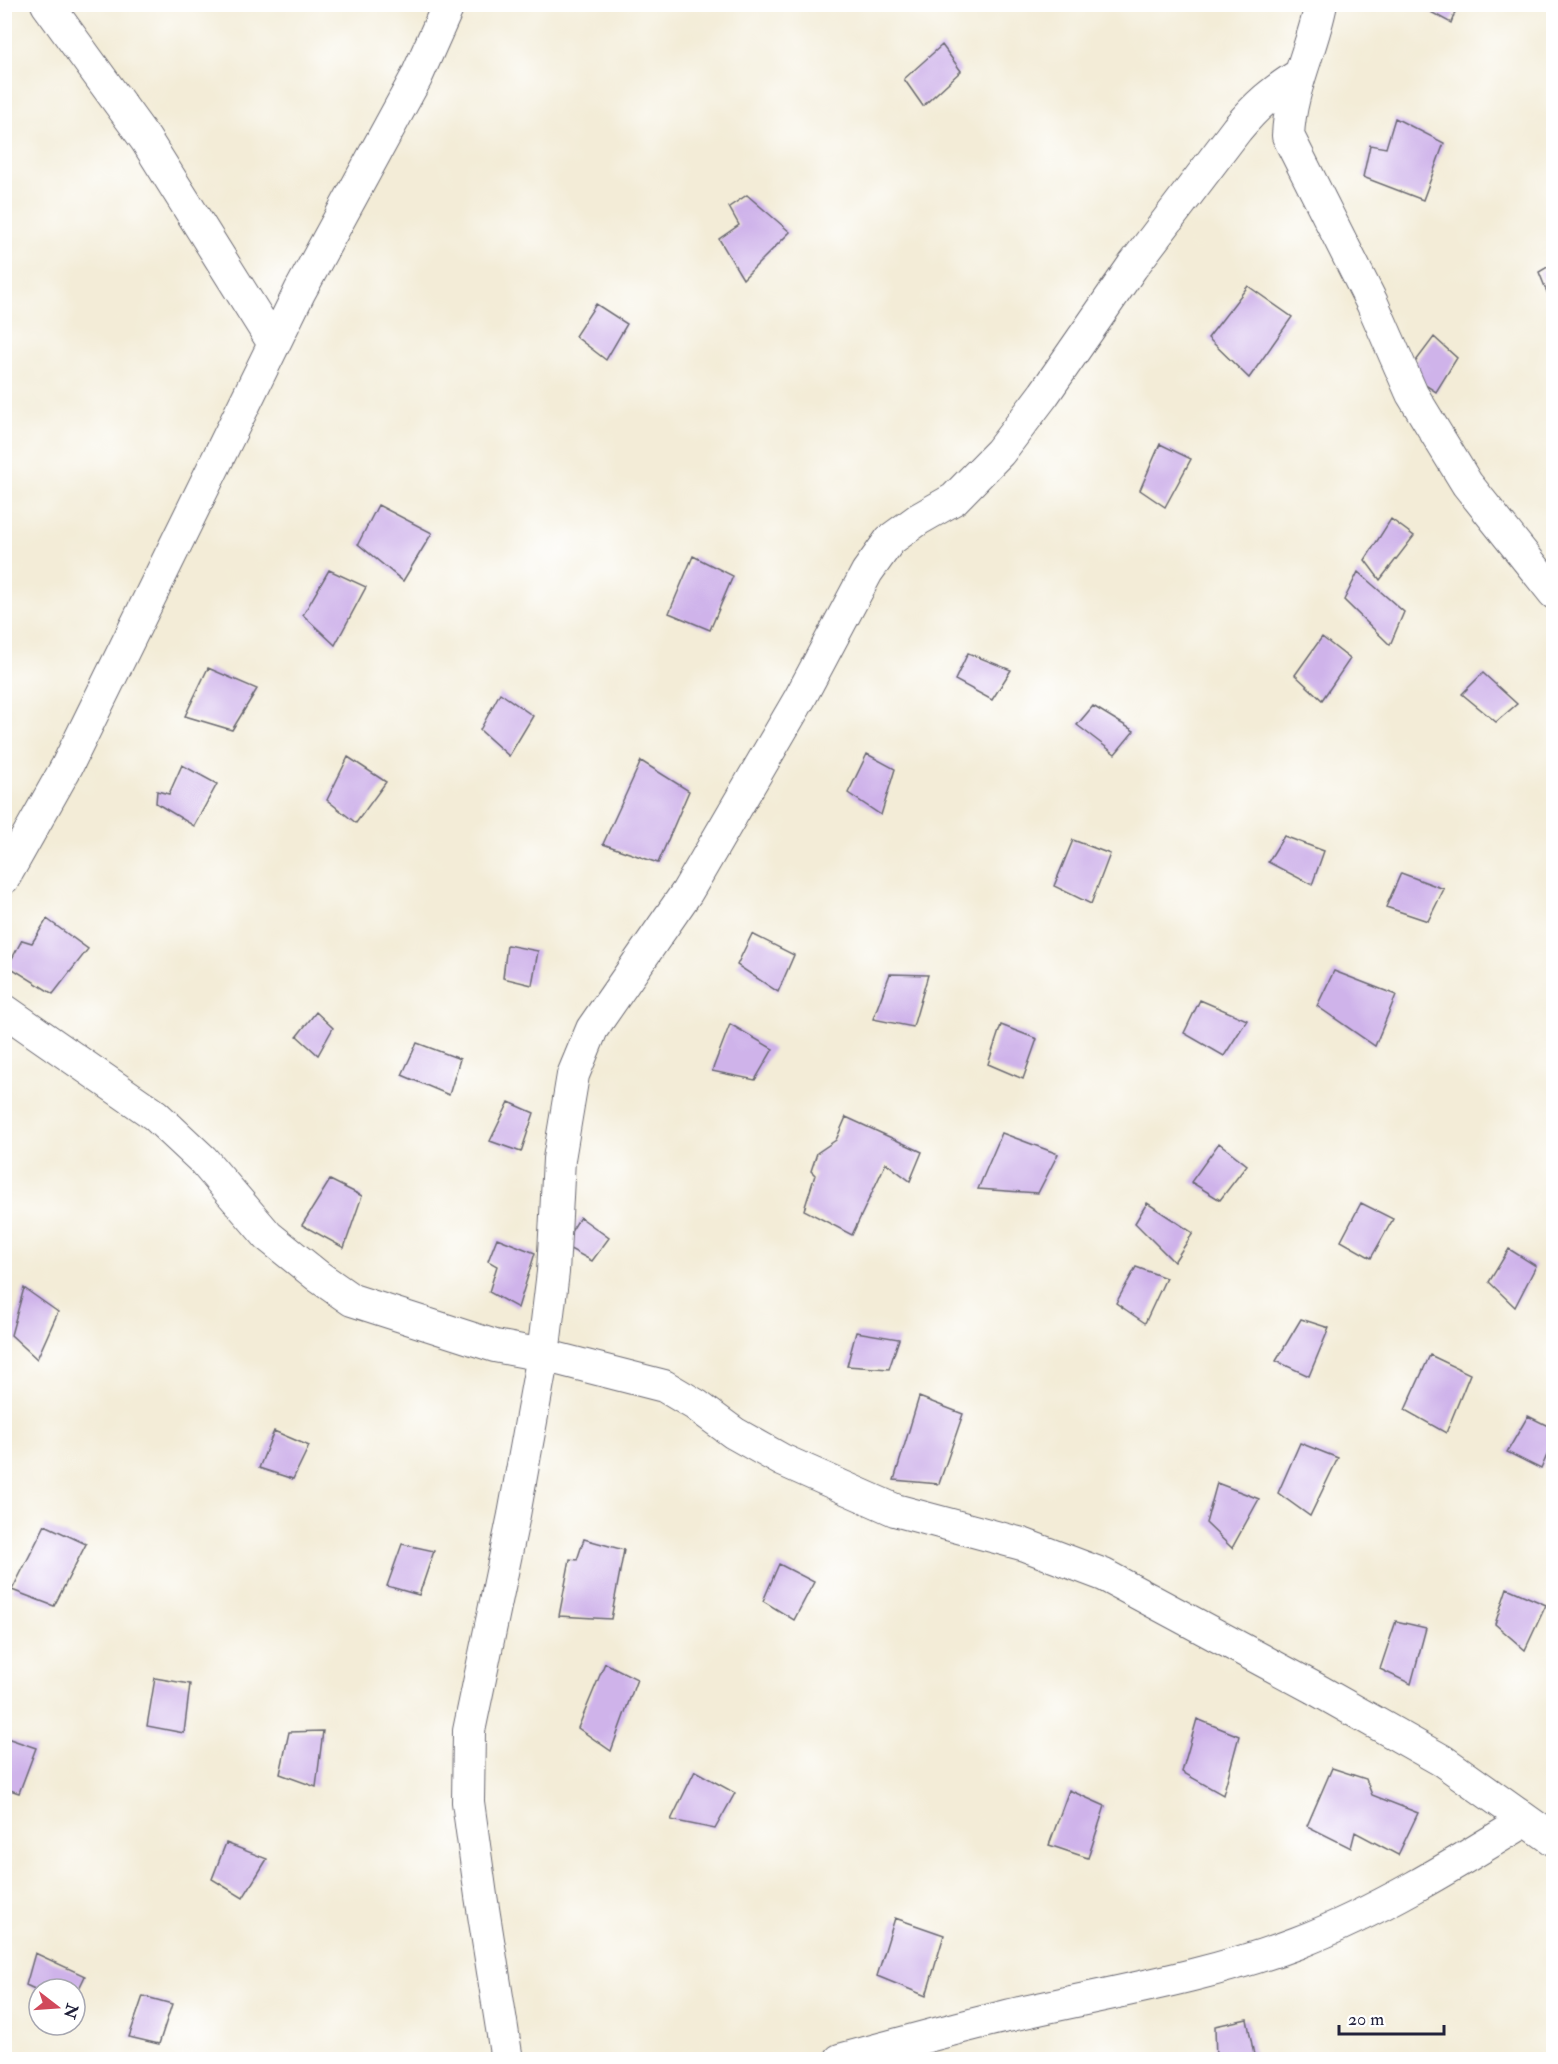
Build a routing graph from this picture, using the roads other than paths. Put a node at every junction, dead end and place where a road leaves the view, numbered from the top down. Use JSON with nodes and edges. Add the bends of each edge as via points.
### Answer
{"nodes":[{"id":1,"x":47,"y":4,"type":"edge"},
{"id":2,"x":449,"y":4,"type":"edge"},
{"id":3,"x":1321,"y":4,"type":"edge"},
{"id":4,"x":1299,"y":75,"type":"junction"},
{"id":5,"x":274,"y":344,"type":"junction"},
{"id":6,"x":1554,"y":593,"type":"edge"},
{"id":7,"x":4,"y":878,"type":"edge"},
{"id":8,"x":4,"y":1010,"type":"edge"},
{"id":9,"x":543,"y":1355,"type":"junction"},
{"id":10,"x":1525,"y":1821,"type":"junction"},
{"id":11,"x":1554,"y":1840,"type":"edge"},
{"id":12,"x":507,"y":2060,"type":"edge"},
{"id":13,"x":840,"y":2060,"type":"edge"}],
"edges":[{"from":1,"to":5,"type":"street","via":[[146,140]]},
{"from":2,"to":5,"type":"street","via":[[416,78]]},
{"from":3,"to":4,"type":"street"},
{"from":4,"to":6,"type":"street","via":[[1289,113],[1288,136],[1372,303],[1412,394],[1467,484]]},
{"from":4,"to":9,"type":"street","via":[[1270,93],[1237,129],[1132,267],[1000,452],[954,499],[890,540],[867,572],[800,698],[687,892],[592,1029],[573,1075],[559,1159],[553,1272]]},
{"from":5,"to":7,"type":"street","via":[[67,765]]},
{"from":8,"to":9,"type":"street","via":[[155,1115],[203,1160],[268,1236],[352,1300],[495,1346]]},
{"from":9,"to":10,"type":"street","via":[[664,1386],[782,1460],[895,1510],[1022,1544],[1104,1575],[1443,1761]]},
{"from":9,"to":12,"type":"street","via":[[470,1731],[468,1802]]},
{"from":10,"to":11,"type":"street"},
{"from":10,"to":13,"type":"street","via":[[1365,1913],[1297,1943],[1216,1969],[1002,2017]]}]}
